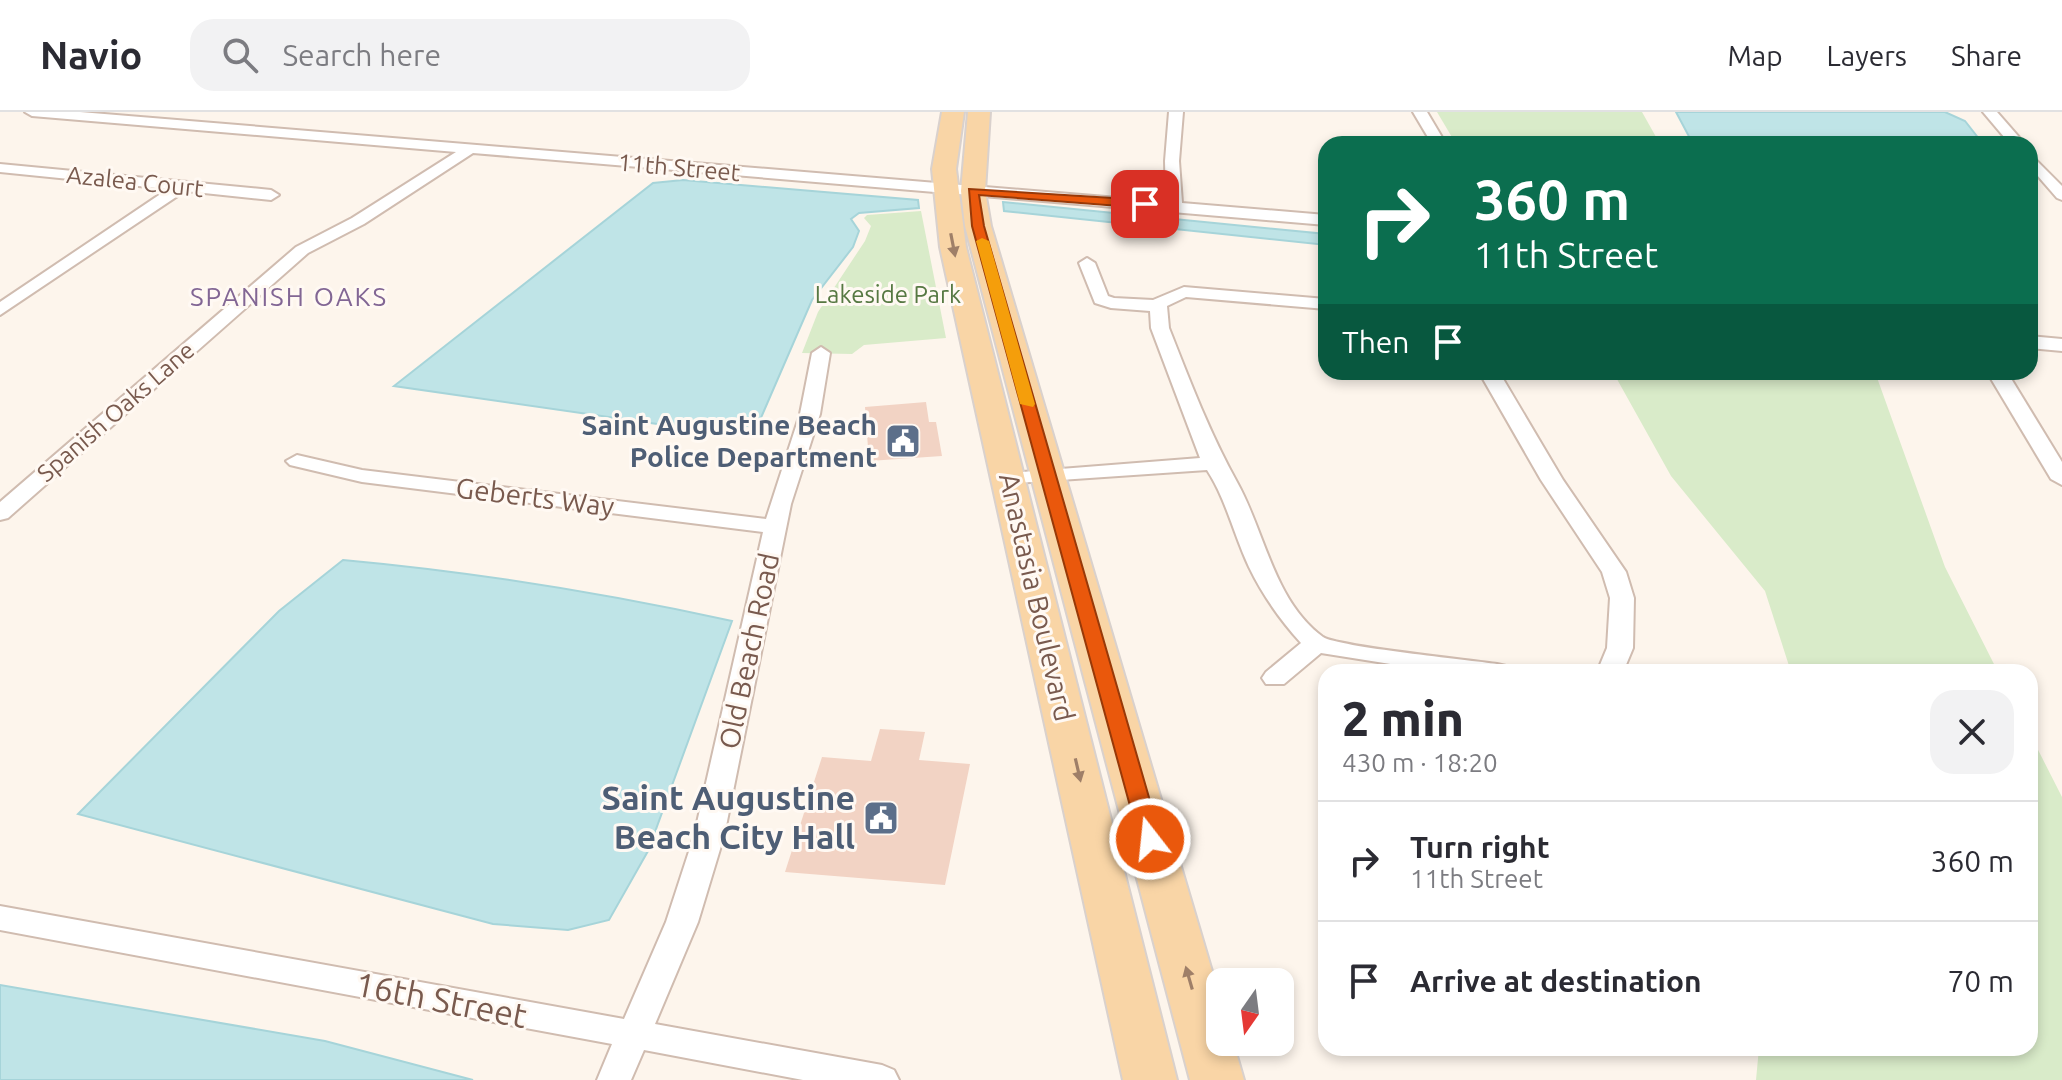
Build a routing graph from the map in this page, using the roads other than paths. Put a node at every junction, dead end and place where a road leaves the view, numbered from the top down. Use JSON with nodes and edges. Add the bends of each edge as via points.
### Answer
{"nodes":[{"id":1,"x":32,"y":112,"type":"edge"},
{"id":2,"x":143,"y":112,"type":"edge"},
{"id":3,"x":953,"y":112,"type":"edge"},
{"id":4,"x":979,"y":112,"type":"edge"},
{"id":5,"x":1176,"y":112,"type":"edge"},
{"id":6,"x":1420,"y":112,"type":"edge"},
{"id":7,"x":1990,"y":112,"type":"edge"},
{"id":8,"x":127,"y":120,"type":"junction"},
{"id":9,"x":1434,"y":136,"type":"edge"},
{"id":10,"x":2011,"y":136,"type":"edge"},
{"id":11,"x":468,"y":150,"type":"junction"},
{"id":12,"x":2038,"y":167,"type":"edge"},
{"id":13,"x":4,"y":171,"type":"edge"},
{"id":14,"x":181,"y":187,"type":"junction"},
{"id":15,"x":959,"y":190,"type":"junction"},
{"id":16,"x":271,"y":195,"type":"dead end"},
{"id":17,"x":2062,"y":195,"type":"edge"},
{"id":18,"x":1174,"y":206,"type":"junction"},
{"id":19,"x":1318,"y":219,"type":"edge"},
{"id":20,"x":1087,"y":263,"type":"dead end"},
{"id":21,"x":1318,"y":303,"type":"edge"},
{"id":22,"x":1158,"y":306,"type":"junction"},
{"id":23,"x":0,"y":310,"type":"edge"},
{"id":24,"x":2038,"y":343,"type":"edge"},
{"id":25,"x":2062,"y":345,"type":"edge"},
{"id":26,"x":821,"y":353,"type":"dead end"},
{"id":27,"x":1494,"y":380,"type":"edge"},
{"id":28,"x":2002,"y":380,"type":"edge"},
{"id":29,"x":297,"y":461,"type":"dead end"},
{"id":30,"x":1213,"y":463,"type":"junction"},
{"id":31,"x":1049,"y":476,"type":"junction"},
{"id":32,"x":1009,"y":479,"type":"junction"},
{"id":33,"x":2062,"y":479,"type":"edge"},
{"id":34,"x":0,"y":513,"type":"edge"},
{"id":35,"x":776,"y":527,"type":"junction"},
{"id":36,"x":1316,"y":644,"type":"junction"},
{"id":37,"x":1445,"y":664,"type":"edge"},
{"id":38,"x":1613,"y":664,"type":"edge"},
{"id":39,"x":1275,"y":678,"type":"dead end"},
{"id":40,"x":0,"y":918,"type":"edge"},
{"id":41,"x":635,"y":1036,"type":"junction"},
{"id":42,"x":614,"y":1080,"type":"edge"},
{"id":43,"x":882,"y":1080,"type":"edge"},
{"id":44,"x":1150,"y":1080,"type":"edge"},
{"id":45,"x":1217,"y":1080,"type":"edge"}],
"edges":[{"from":1,"to":8,"type":"street","name":"11th Street"},
{"from":2,"to":8,"type":"street"},
{"from":3,"to":15,"type":"main road","name":"Anastasia Boulevard","via":[[944,169]]},
{"from":4,"to":15,"type":"main road","name":"Anastasia Boulevard"},
{"from":5,"to":18,"type":"street"},
{"from":6,"to":9,"type":"street"},
{"from":7,"to":10,"type":"street"},
{"from":8,"to":11,"type":"street","name":"11th Street"},
{"from":11,"to":15,"type":"street","name":"11th Street"},
{"from":11,"to":34,"type":"street","name":"Spanish Oaks Lane","via":[[358,221],[302,250]]},
{"from":12,"to":17,"type":"street"},
{"from":13,"to":14,"type":"street","name":"Azalea Court"},
{"from":14,"to":16,"type":"street","name":"Azalea Court"},
{"from":14,"to":23,"type":"street"},
{"from":15,"to":18,"type":"street","name":"11th Street"},
{"from":15,"to":31,"type":"main road","name":"Anastasia Boulevard","via":[[978,226]]},
{"from":15,"to":32,"type":"main road","name":"Anastasia Boulevard","one_way":true,"via":[[953,247]]},
{"from":18,"to":19,"type":"street","name":"11th Street"},
{"from":20,"to":22,"type":"street","via":[[1101,299]]},
{"from":21,"to":22,"type":"street","via":[[1184,292]]},
{"from":22,"to":30,"type":"street","via":[[1160,328]]},
{"from":24,"to":25,"type":"street"},
{"from":26,"to":35,"type":"street","name":"Old Beach Road","via":[[810,414]]},
{"from":27,"to":38,"type":"street","via":[[1614,572],[1622,598],[1620,648]]},
{"from":28,"to":33,"type":"street"},
{"from":29,"to":35,"type":"street","name":"Geberts Way","via":[[362,476]]},
{"from":30,"to":31,"type":"street"},
{"from":30,"to":36,"type":"street","via":[[1227,484],[1261,568],[1293,620]]},
{"from":31,"to":32,"type":"street"},
{"from":45,"to":31,"type":"main road","name":"Anastasia Boulevard","one_way":true},
{"from":32,"to":44,"type":"main road","name":"Anastasia Boulevard","one_way":true},
{"from":35,"to":41,"type":"street","name":"Old Beach Road","via":[[709,836],[682,922]]},
{"from":36,"to":37,"type":"street"},
{"from":36,"to":39,"type":"street"},
{"from":40,"to":41,"type":"street","name":"16th Street"},
{"from":41,"to":42,"type":"street","name":"Old Beach Road"},
{"from":41,"to":43,"type":"street","name":"16th Street"}]}
